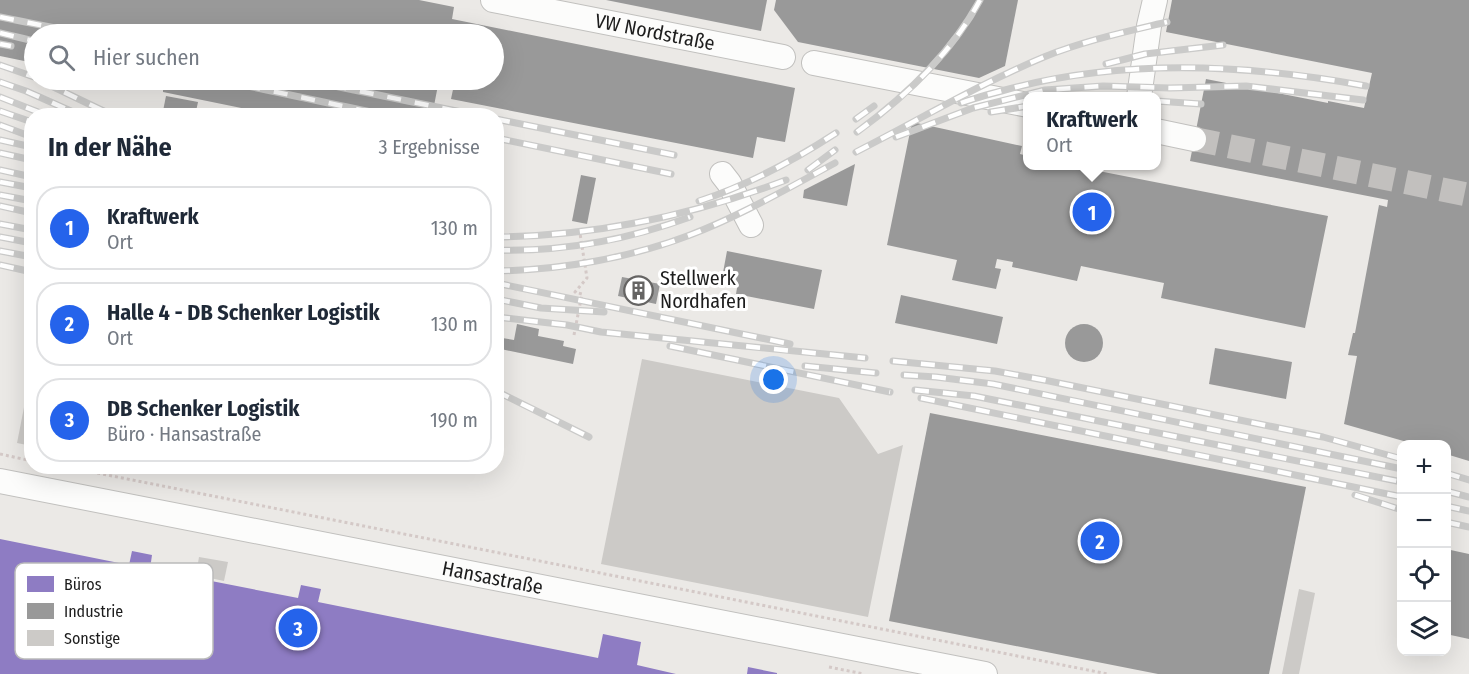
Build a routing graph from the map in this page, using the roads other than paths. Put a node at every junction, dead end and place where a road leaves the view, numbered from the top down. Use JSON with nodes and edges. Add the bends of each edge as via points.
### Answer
{"nodes":[{"id":1,"x":493,"y":0,"type":"edge"},
{"id":2,"x":1155,"y":0,"type":"edge"},
{"id":3,"x":783,"y":57,"type":"dead end"},
{"id":4,"x":814,"y":63,"type":"dead end"},
{"id":5,"x":1140,"y":92,"type":"edge"},
{"id":6,"x":1023,"y":104,"type":"edge"},
{"id":7,"x":1161,"y":132,"type":"edge"},
{"id":8,"x":1194,"y":139,"type":"tunnel mouth"},
{"id":9,"x":722,"y":174,"type":"dead end"},
{"id":10,"x":751,"y":225,"type":"dead end"},
{"id":11,"x":0,"y":481,"type":"edge"},
{"id":12,"x":985,"y":674,"type":"edge"}],
"edges":[{"from":1,"to":3,"type":"street","name":"VW Nordstraße"},
{"from":2,"to":5,"type":"street"},
{"from":4,"to":6,"type":"street"},
{"from":7,"to":8,"type":"street"},
{"from":9,"to":10,"type":"street"},
{"from":11,"to":12,"type":"street","name":"Hansastraße"}]}
